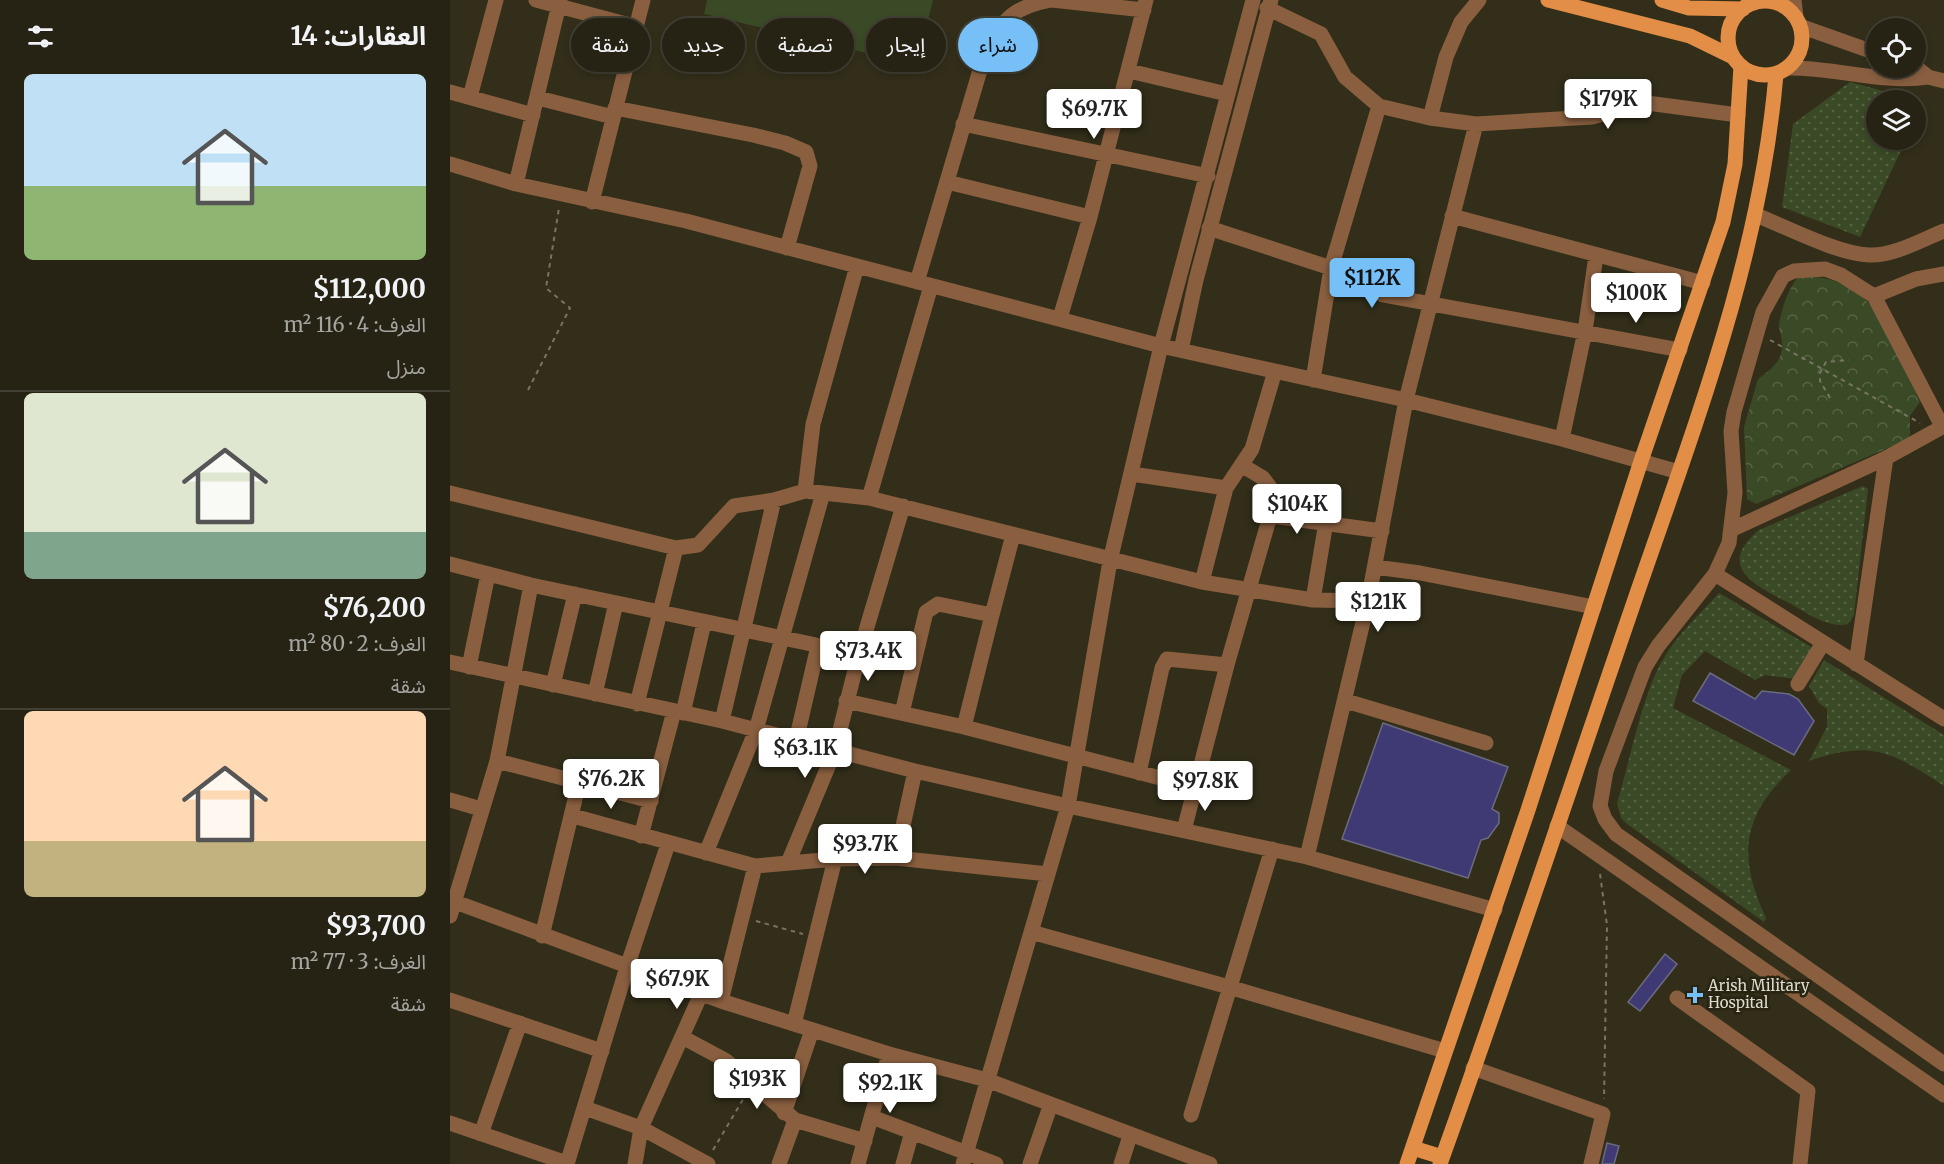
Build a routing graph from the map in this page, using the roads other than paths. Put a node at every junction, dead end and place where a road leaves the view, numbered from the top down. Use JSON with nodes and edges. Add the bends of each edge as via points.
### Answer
{"nodes":[{"id":1,"x":496,"y":0,"type":"edge"},
{"id":2,"x":536,"y":0,"type":"edge"},
{"id":3,"x":643,"y":0,"type":"edge"},
{"id":4,"x":1051,"y":0,"type":"edge"},
{"id":5,"x":1253,"y":0,"type":"edge"},
{"id":6,"x":1479,"y":0,"type":"edge"},
{"id":7,"x":1548,"y":0,"type":"edge"},
{"id":8,"x":1662,"y":0,"type":"edge"},
{"id":9,"x":1794,"y":0,"type":"edge"},
{"id":10,"x":560,"y":3,"type":"edge"},
{"id":11,"x":1269,"y":4,"type":"edge"},
{"id":12,"x":1750,"y":4,"type":"edge"},
{"id":13,"x":1145,"y":5,"type":"edge"},
{"id":14,"x":608,"y":18,"type":"edge"},
{"id":15,"x":639,"y":18,"type":"edge"},
{"id":16,"x":1798,"y":21,"type":"junction"},
{"id":17,"x":1866,"y":48,"type":"edge"},
{"id":18,"x":1737,"y":62,"type":"junction"},
{"id":19,"x":1129,"y":71,"type":"junction"},
{"id":20,"x":1782,"y":71,"type":"junction"},
{"id":21,"x":625,"y":72,"type":"edge"},
{"id":22,"x":1928,"y":77,"type":"joint"},
{"id":23,"x":1944,"y":81,"type":"edge"},
{"id":24,"x":450,"y":92,"type":"edge"},
{"id":25,"x":1227,"y":94,"type":"junction"},
{"id":26,"x":470,"y":97,"type":"junction"},
{"id":27,"x":537,"y":98,"type":"junction"},
{"id":28,"x":1379,"y":106,"type":"junction"},
{"id":29,"x":614,"y":112,"type":"junction"},
{"id":30,"x":533,"y":115,"type":"junction"},
{"id":31,"x":1738,"y":115,"type":"junction"},
{"id":32,"x":1430,"y":118,"type":"junction"},
{"id":33,"x":963,"y":124,"type":"junction"},
{"id":34,"x":1476,"y":124,"type":"junction"},
{"id":35,"x":1107,"y":154,"type":"junction"},
{"id":36,"x":450,"y":164,"type":"edge"},
{"id":37,"x":1208,"y":176,"type":"junction"},
{"id":38,"x":947,"y":182,"type":"junction"},
{"id":39,"x":516,"y":184,"type":"junction"},
{"id":40,"x":592,"y":202,"type":"junction"},
{"id":41,"x":1756,"y":215,"type":"junction"},
{"id":42,"x":1452,"y":216,"type":"junction"},
{"id":43,"x":1090,"y":217,"type":"junction"},
{"id":44,"x":1209,"y":228,"type":"junction"},
{"id":45,"x":1944,"y":231,"type":"edge"},
{"id":46,"x":787,"y":248,"type":"junction"},
{"id":47,"x":1596,"y":256,"type":"junction"},
{"id":48,"x":857,"y":266,"type":"junction"},
{"id":49,"x":1331,"y":268,"type":"junction"},
{"id":50,"x":1944,"y":274,"type":"edge"},
{"id":51,"x":1703,"y":283,"type":"junction"},
{"id":52,"x":924,"y":284,"type":"junction"},
{"id":53,"x":1874,"y":296,"type":"junction"},
{"id":54,"x":1430,"y":303,"type":"junction"},
{"id":55,"x":1060,"y":318,"type":"junction"},
{"id":56,"x":1585,"y":331,"type":"junction"},
{"id":57,"x":1161,"y":346,"type":"junction"},
{"id":58,"x":1181,"y":350,"type":"junction"},
{"id":59,"x":1680,"y":350,"type":"junction"},
{"id":60,"x":1275,"y":371,"type":"junction"},
{"id":61,"x":1313,"y":380,"type":"junction"},
{"id":62,"x":1406,"y":400,"type":"junction"},
{"id":63,"x":1940,"y":428,"type":"edge"},
{"id":64,"x":1562,"y":439,"type":"junction"},
{"id":65,"x":1886,"y":458,"type":"junction"},
{"id":66,"x":1641,"y":461,"type":"junction"},
{"id":67,"x":1243,"y":466,"type":"junction"},
{"id":68,"x":1679,"y":472,"type":"junction"},
{"id":69,"x":1132,"y":474,"type":"junction"},
{"id":70,"x":1226,"y":488,"type":"junction"},
{"id":71,"x":805,"y":491,"type":"junction"},
{"id":72,"x":450,"y":493,"type":"edge"},
{"id":73,"x":823,"y":493,"type":"junction"},
{"id":74,"x":869,"y":498,"type":"junction"},
{"id":75,"x":774,"y":500,"type":"junction"},
{"id":76,"x":903,"y":506,"type":"junction"},
{"id":77,"x":1270,"y":516,"type":"junction"},
{"id":78,"x":1326,"y":522,"type":"junction"},
{"id":79,"x":1733,"y":529,"type":"junction"},
{"id":80,"x":1382,"y":531,"type":"junction"},
{"id":81,"x":1013,"y":535,"type":"junction"},
{"id":82,"x":676,"y":548,"type":"junction"},
{"id":83,"x":1110,"y":561,"type":"junction"},
{"id":84,"x":450,"y":564,"type":"edge"},
{"id":85,"x":1375,"y":567,"type":"junction"},
{"id":86,"x":488,"y":574,"type":"junction"},
{"id":87,"x":1715,"y":574,"type":"junction"},
{"id":88,"x":1203,"y":582,"type":"junction"},
{"id":89,"x":531,"y":585,"type":"junction"},
{"id":90,"x":1249,"y":591,"type":"junction"},
{"id":91,"x":575,"y":594,"type":"junction"},
{"id":92,"x":1313,"y":600,"type":"junction"},
{"id":93,"x":1368,"y":601,"type":"junction"},
{"id":94,"x":616,"y":603,"type":"junction"},
{"id":95,"x":1594,"y":608,"type":"junction"},
{"id":96,"x":661,"y":613,"type":"junction"},
{"id":97,"x":992,"y":615,"type":"junction"},
{"id":98,"x":704,"y":622,"type":"junction"},
{"id":99,"x":744,"y":631,"type":"junction"},
{"id":100,"x":783,"y":639,"type":"junction"},
{"id":101,"x":1823,"y":643,"type":"junction"},
{"id":102,"x":818,"y":646,"type":"junction"},
{"id":103,"x":859,"y":654,"type":"junction"},
{"id":104,"x":450,"y":663,"type":"edge"},
{"id":105,"x":1856,"y":664,"type":"junction"},
{"id":106,"x":1227,"y":665,"type":"junction"},
{"id":107,"x":469,"y":667,"type":"junction"},
{"id":108,"x":516,"y":677,"type":"junction"},
{"id":109,"x":1798,"y":684,"type":"dead end"},
{"id":110,"x":553,"y":685,"type":"junction"},
{"id":111,"x":595,"y":694,"type":"junction"},
{"id":112,"x":846,"y":701,"type":"junction"},
{"id":113,"x":1346,"y":701,"type":"junction"},
{"id":114,"x":637,"y":704,"type":"junction"},
{"id":115,"x":679,"y":712,"type":"junction"},
{"id":116,"x":903,"y":713,"type":"junction"},
{"id":117,"x":1944,"y":719,"type":"edge"},
{"id":118,"x":722,"y":721,"type":"junction"},
{"id":119,"x":964,"y":727,"type":"junction"},
{"id":120,"x":756,"y":729,"type":"junction"},
{"id":121,"x":796,"y":741,"type":"junction"},
{"id":122,"x":1486,"y":743,"type":"dead end"},
{"id":123,"x":835,"y":750,"type":"junction"},
{"id":124,"x":1077,"y":758,"type":"junction"},
{"id":125,"x":497,"y":761,"type":"junction"},
{"id":126,"x":915,"y":771,"type":"junction"},
{"id":127,"x":1139,"y":773,"type":"junction"},
{"id":128,"x":579,"y":783,"type":"junction"},
{"id":129,"x":1195,"y":787,"type":"junction"},
{"id":130,"x":450,"y":800,"type":"edge"},
{"id":131,"x":651,"y":801,"type":"junction"},
{"id":132,"x":1068,"y":806,"type":"junction"},
{"id":133,"x":481,"y":809,"type":"junction"},
{"id":134,"x":573,"y":816,"type":"junction"},
{"id":135,"x":1557,"y":826,"type":"junction"},
{"id":136,"x":1184,"y":830,"type":"junction"},
{"id":137,"x":641,"y":836,"type":"junction"},
{"id":138,"x":668,"y":844,"type":"junction"},
{"id":139,"x":1272,"y":849,"type":"junction"},
{"id":140,"x":706,"y":853,"type":"junction"},
{"id":141,"x":1307,"y":857,"type":"junction"},
{"id":142,"x":896,"y":858,"type":"junction"},
{"id":143,"x":835,"y":859,"type":"junction"},
{"id":144,"x":789,"y":864,"type":"junction"},
{"id":145,"x":754,"y":866,"type":"junction"},
{"id":146,"x":1048,"y":874,"type":"junction"},
{"id":147,"x":452,"y":906,"type":"edge"},
{"id":148,"x":1495,"y":910,"type":"junction"},
{"id":149,"x":1031,"y":932,"type":"junction"},
{"id":150,"x":542,"y":936,"type":"junction"},
{"id":151,"x":627,"y":967,"type":"junction"},
{"id":152,"x":1229,"y":987,"type":"junction"},
{"id":153,"x":702,"y":994,"type":"junction"},
{"id":154,"x":1677,"y":998,"type":"dead end"},
{"id":155,"x":450,"y":1000,"type":"edge"},
{"id":156,"x":722,"y":1001,"type":"junction"},
{"id":157,"x":520,"y":1023,"type":"junction"},
{"id":158,"x":794,"y":1024,"type":"junction"},
{"id":159,"x":812,"y":1030,"type":"junction"},
{"id":160,"x":684,"y":1038,"type":"junction"},
{"id":161,"x":602,"y":1051,"type":"junction"},
{"id":162,"x":1445,"y":1051,"type":"junction"},
{"id":163,"x":889,"y":1054,"type":"junction"},
{"id":164,"x":1944,"y":1064,"type":"edge"},
{"id":165,"x":1473,"y":1068,"type":"junction"},
{"id":166,"x":987,"y":1080,"type":"junction"},
{"id":167,"x":1944,"y":1095,"type":"edge"},
{"id":168,"x":1051,"y":1104,"type":"junction"},
{"id":169,"x":585,"y":1108,"type":"junction"},
{"id":170,"x":1191,"y":1115,"type":"dead end"},
{"id":171,"x":789,"y":1117,"type":"junction"},
{"id":172,"x":872,"y":1117,"type":"junction"},
{"id":173,"x":450,"y":1123,"type":"edge"},
{"id":174,"x":641,"y":1128,"type":"junction"},
{"id":175,"x":912,"y":1132,"type":"junction"},
{"id":176,"x":481,"y":1134,"type":"junction"},
{"id":177,"x":1130,"y":1136,"type":"junction"},
{"id":178,"x":865,"y":1141,"type":"junction"},
{"id":179,"x":1413,"y":1148,"type":"junction"},
{"id":180,"x":964,"y":1158,"type":"edge"},
{"id":181,"x":1183,"y":1159,"type":"edge"},
{"id":182,"x":1441,"y":1161,"type":"edge"},
{"id":183,"x":567,"y":1163,"type":"edge"},
{"id":184,"x":635,"y":1164,"type":"edge"},
{"id":185,"x":706,"y":1164,"type":"edge"},
{"id":186,"x":779,"y":1164,"type":"edge"},
{"id":187,"x":858,"y":1164,"type":"edge"},
{"id":188,"x":903,"y":1164,"type":"edge"},
{"id":189,"x":996,"y":1164,"type":"edge"},
{"id":190,"x":1030,"y":1164,"type":"edge"},
{"id":191,"x":1121,"y":1164,"type":"edge"},
{"id":192,"x":1210,"y":1164,"type":"edge"},
{"id":193,"x":1407,"y":1164,"type":"edge"},
{"id":194,"x":1591,"y":1164,"type":"edge"},
{"id":195,"x":1800,"y":1164,"type":"edge"}],
"edges":[{"from":1,"to":26,"type":"street"},
{"from":2,"to":10,"type":"street"},
{"from":3,"to":15,"type":"street"},
{"from":4,"to":13,"type":"street"},
{"from":4,"to":33,"type":"street","via":[[1032,3],[1004,20],[986,50]]},
{"from":5,"to":25,"type":"street"},
{"from":6,"to":32,"type":"street","via":[[1461,22],[1446,57]]},
{"from":7,"to":18,"type":"main road","via":[[1690,36]]},
{"from":8,"to":12,"type":"main road","via":[[1689,8]]},
{"from":9,"to":16,"type":"street"},
{"from":10,"to":14,"type":"street"},
{"from":10,"to":27,"type":"street"},
{"from":11,"to":28,"type":"street","via":[[1322,34],[1345,77]]},
{"from":11,"to":44,"type":"street"},
{"from":12,"to":16,"type":"main road","via":[[1777,3]]},
{"from":12,"to":18,"type":"main road","via":[[1736,17],[1728,36]]},
{"from":13,"to":19,"type":"street"},
{"from":16,"to":17,"type":"street"},
{"from":16,"to":20,"type":"main road","via":[[1801,48]]},
{"from":18,"to":20,"type":"main road","via":[[1764,76]]},
{"from":18,"to":31,"type":"main road"},
{"from":19,"to":25,"type":"street"},
{"from":19,"to":35,"type":"street"},
{"from":20,"to":22,"type":"street","via":[[1832,69],[1902,79]]},
{"from":20,"to":41,"type":"main road"},
{"from":21,"to":29,"type":"street"},
{"from":22,"to":23,"type":"street"},
{"from":24,"to":26,"type":"street"},
{"from":25,"to":37,"type":"street"},
{"from":26,"to":30,"type":"street"},
{"from":27,"to":29,"type":"street"},
{"from":27,"to":30,"type":"street"},
{"from":28,"to":32,"type":"street"},
{"from":28,"to":49,"type":"street"},
{"from":29,"to":40,"type":"street"},
{"from":29,"to":46,"type":"street","via":[[753,135],[806,152],[810,166]]},
{"from":30,"to":39,"type":"street"},
{"from":31,"to":34,"type":"street","via":[[1647,103],[1592,117]]},
{"from":31,"to":51,"type":"main road","via":[[1724,222]]},
{"from":32,"to":34,"type":"street"},
{"from":33,"to":35,"type":"street"},
{"from":33,"to":38,"type":"street"},
{"from":34,"to":42,"type":"street"},
{"from":35,"to":37,"type":"street"},
{"from":35,"to":43,"type":"street"},
{"from":36,"to":39,"type":"street"},
{"from":37,"to":57,"type":"street"},
{"from":38,"to":43,"type":"street"},
{"from":38,"to":52,"type":"street"},
{"from":39,"to":40,"type":"street"},
{"from":40,"to":46,"type":"street","via":[[686,221]]},
{"from":41,"to":45,"type":"street","via":[[1841,249],[1869,255],[1898,249]]},
{"from":41,"to":68,"type":"main road"},
{"from":42,"to":47,"type":"street"},
{"from":42,"to":54,"type":"street"},
{"from":43,"to":55,"type":"street"},
{"from":44,"to":49,"type":"street"},
{"from":44,"to":58,"type":"street"},
{"from":46,"to":48,"type":"street"},
{"from":47,"to":51,"type":"street"},
{"from":47,"to":56,"type":"street"},
{"from":48,"to":52,"type":"street"},
{"from":48,"to":71,"type":"street","via":[[813,424]]},
{"from":49,"to":54,"type":"street","via":[[1383,295]]},
{"from":49,"to":61,"type":"street"},
{"from":50,"to":53,"type":"street","via":[[1916,279]]},
{"from":51,"to":59,"type":"main road"},
{"from":52,"to":55,"type":"street"},
{"from":52,"to":74,"type":"street"},
{"from":53,"to":63,"type":"street"},
{"from":53,"to":79,"type":"street","via":[[1825,269],[1794,271],[1783,276],[1772,291],[1734,412]]},
{"from":54,"to":56,"type":"street"},
{"from":54,"to":62,"type":"street"},
{"from":55,"to":57,"type":"street"},
{"from":56,"to":59,"type":"street"},
{"from":56,"to":64,"type":"street"},
{"from":57,"to":58,"type":"street"},
{"from":57,"to":69,"type":"street"},
{"from":58,"to":60,"type":"street"},
{"from":59,"to":66,"type":"main road"},
{"from":60,"to":61,"type":"street"},
{"from":60,"to":67,"type":"street","via":[[1252,450]]},
{"from":61,"to":62,"type":"street"},
{"from":62,"to":64,"type":"street"},
{"from":62,"to":80,"type":"street"},
{"from":63,"to":65,"type":"street"},
{"from":64,"to":66,"type":"street"},
{"from":65,"to":79,"type":"street"},
{"from":65,"to":105,"type":"street"},
{"from":66,"to":68,"type":"street"},
{"from":66,"to":95,"type":"main road"},
{"from":67,"to":70,"type":"street"},
{"from":67,"to":77,"type":"street","via":[[1263,478],[1272,490]]},
{"from":68,"to":135,"type":"main road"},
{"from":69,"to":70,"type":"street"},
{"from":69,"to":83,"type":"street"},
{"from":70,"to":88,"type":"street"},
{"from":71,"to":73,"type":"street"},
{"from":71,"to":75,"type":"street"},
{"from":72,"to":82,"type":"street"},
{"from":73,"to":74,"type":"street"},
{"from":73,"to":100,"type":"street"},
{"from":74,"to":76,"type":"street"},
{"from":75,"to":82,"type":"street","via":[[734,506],[698,545]]},
{"from":75,"to":99,"type":"street"},
{"from":76,"to":81,"type":"street"},
{"from":76,"to":103,"type":"street"},
{"from":77,"to":78,"type":"street"},
{"from":77,"to":90,"type":"street"},
{"from":78,"to":80,"type":"street"},
{"from":78,"to":92,"type":"street"},
{"from":79,"to":87,"type":"street"},
{"from":80,"to":85,"type":"street"},
{"from":81,"to":83,"type":"street"},
{"from":81,"to":97,"type":"street"},
{"from":82,"to":96,"type":"street"},
{"from":83,"to":88,"type":"street"},
{"from":83,"to":124,"type":"street"},
{"from":84,"to":86,"type":"street"},
{"from":85,"to":93,"type":"street"},
{"from":85,"to":95,"type":"street"},
{"from":86,"to":89,"type":"street"},
{"from":86,"to":107,"type":"street"},
{"from":87,"to":101,"type":"street"},
{"from":87,"to":164,"type":"street","via":[[1645,667],[1606,771],[1600,806],[1605,819],[1616,834],[1640,852]]},
{"from":88,"to":90,"type":"street"},
{"from":89,"to":91,"type":"street"},
{"from":89,"to":108,"type":"street"},
{"from":90,"to":92,"type":"street"},
{"from":90,"to":106,"type":"street"},
{"from":91,"to":94,"type":"street"},
{"from":91,"to":110,"type":"street"},
{"from":92,"to":93,"type":"street"},
{"from":93,"to":113,"type":"street"},
{"from":94,"to":96,"type":"street"},
{"from":94,"to":111,"type":"street"},
{"from":95,"to":148,"type":"main road"},
{"from":96,"to":98,"type":"street"},
{"from":96,"to":114,"type":"street"},
{"from":97,"to":116,"type":"street","via":[[938,604],[929,608],[923,618]]},
{"from":97,"to":119,"type":"street"},
{"from":98,"to":99,"type":"street"},
{"from":98,"to":115,"type":"street"},
{"from":99,"to":100,"type":"street"},
{"from":99,"to":118,"type":"street"},
{"from":100,"to":102,"type":"street"},
{"from":100,"to":120,"type":"street"},
{"from":101,"to":105,"type":"street"},
{"from":101,"to":109,"type":"street"},
{"from":102,"to":103,"type":"street"},
{"from":102,"to":121,"type":"street"},
{"from":103,"to":112,"type":"street"},
{"from":104,"to":107,"type":"street"},
{"from":105,"to":117,"type":"street"},
{"from":106,"to":127,"type":"street","via":[[1167,659],[1161,668]]},
{"from":106,"to":129,"type":"street"},
{"from":107,"to":108,"type":"street"},
{"from":108,"to":110,"type":"street"},
{"from":108,"to":125,"type":"street"},
{"from":110,"to":111,"type":"street"},
{"from":111,"to":114,"type":"street"},
{"from":112,"to":116,"type":"street"},
{"from":112,"to":123,"type":"street"},
{"from":113,"to":122,"type":"street"},
{"from":113,"to":141,"type":"street"},
{"from":114,"to":115,"type":"street"},
{"from":115,"to":118,"type":"street"},
{"from":115,"to":131,"type":"street"},
{"from":116,"to":119,"type":"street"},
{"from":118,"to":120,"type":"street"},
{"from":119,"to":124,"type":"street"},
{"from":120,"to":121,"type":"street"},
{"from":120,"to":140,"type":"street"},
{"from":121,"to":123,"type":"street"},
{"from":123,"to":126,"type":"street"},
{"from":123,"to":144,"type":"street"},
{"from":124,"to":127,"type":"street"},
{"from":124,"to":132,"type":"street"},
{"from":125,"to":128,"type":"street"},
{"from":125,"to":133,"type":"street"},
{"from":126,"to":132,"type":"street"},
{"from":126,"to":142,"type":"street"},
{"from":127,"to":129,"type":"street"},
{"from":128,"to":131,"type":"street"},
{"from":128,"to":134,"type":"street"},
{"from":129,"to":136,"type":"street"},
{"from":130,"to":133,"type":"street"},
{"from":131,"to":137,"type":"street"},
{"from":132,"to":136,"type":"street"},
{"from":132,"to":146,"type":"street"},
{"from":133,"to":147,"type":"street"},
{"from":134,"to":137,"type":"street"},
{"from":134,"to":150,"type":"street"},
{"from":135,"to":165,"type":"main road"},
{"from":135,"to":167,"type":"street"},
{"from":136,"to":139,"type":"street"},
{"from":137,"to":138,"type":"street"},
{"from":138,"to":140,"type":"street"},
{"from":138,"to":151,"type":"street"},
{"from":139,"to":141,"type":"street"},
{"from":139,"to":152,"type":"street"},
{"from":140,"to":145,"type":"street"},
{"from":141,"to":148,"type":"street"},
{"from":142,"to":143,"type":"street"},
{"from":142,"to":146,"type":"street"},
{"from":143,"to":144,"type":"street"},
{"from":143,"to":158,"type":"street"},
{"from":144,"to":145,"type":"street"},
{"from":145,"to":156,"type":"street"},
{"from":146,"to":149,"type":"street"},
{"from":147,"to":150,"type":"street"},
{"from":148,"to":162,"type":"main road"},
{"from":149,"to":152,"type":"street"},
{"from":149,"to":166,"type":"street"},
{"from":150,"to":151,"type":"street"},
{"from":151,"to":153,"type":"street"},
{"from":151,"to":161,"type":"street"},
{"from":152,"to":162,"type":"street"},
{"from":152,"to":170,"type":"street"},
{"from":153,"to":156,"type":"street"},
{"from":153,"to":160,"type":"street"},
{"from":154,"to":195,"type":"street","via":[[1808,1091]]},
{"from":155,"to":157,"type":"street"},
{"from":156,"to":158,"type":"street"},
{"from":157,"to":161,"type":"street"},
{"from":157,"to":176,"type":"street"},
{"from":158,"to":159,"type":"street"},
{"from":159,"to":163,"type":"street"},
{"from":159,"to":171,"type":"street"},
{"from":160,"to":171,"type":"street","via":[[725,1060]]},
{"from":160,"to":174,"type":"street"},
{"from":161,"to":169,"type":"street"},
{"from":162,"to":179,"type":"main road"},
{"from":163,"to":166,"type":"street"},
{"from":163,"to":172,"type":"street"},
{"from":165,"to":182,"type":"main road"},
{"from":165,"to":194,"type":"street","via":[[1603,1114]]},
{"from":166,"to":168,"type":"street"},
{"from":166,"to":180,"type":"street"},
{"from":168,"to":177,"type":"street"},
{"from":168,"to":190,"type":"street"},
{"from":169,"to":174,"type":"street"},
{"from":169,"to":183,"type":"street"},
{"from":171,"to":178,"type":"street"},
{"from":171,"to":186,"type":"street"},
{"from":172,"to":175,"type":"street"},
{"from":172,"to":178,"type":"street"},
{"from":173,"to":176,"type":"street"},
{"from":174,"to":184,"type":"street"},
{"from":174,"to":185,"type":"street"},
{"from":175,"to":180,"type":"street"},
{"from":175,"to":188,"type":"street"},
{"from":176,"to":183,"type":"street"},
{"from":177,"to":181,"type":"street"},
{"from":177,"to":191,"type":"street"},
{"from":178,"to":187,"type":"street"},
{"from":179,"to":182,"type":"main road"},
{"from":179,"to":193,"type":"main road"},
{"from":180,"to":189,"type":"street"},
{"from":181,"to":192,"type":"street"}]}
